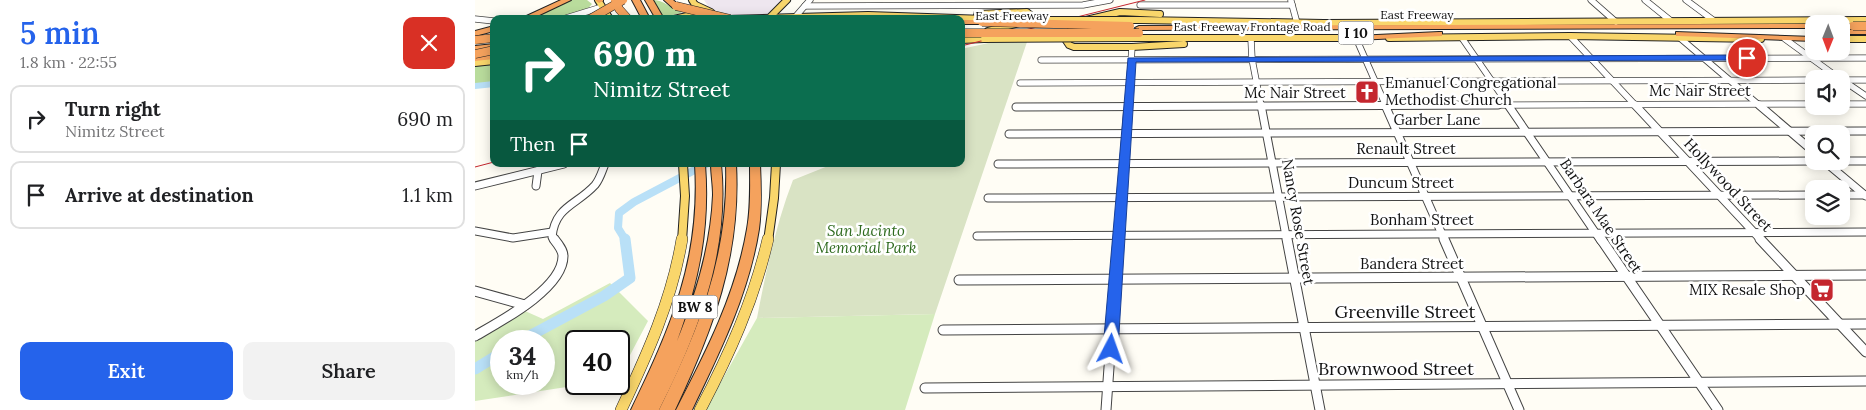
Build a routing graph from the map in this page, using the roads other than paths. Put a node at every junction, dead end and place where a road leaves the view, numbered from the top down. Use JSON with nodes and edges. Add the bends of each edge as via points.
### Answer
{"nodes":[{"id":1,"x":567,"y":0,"type":"edge"},
{"id":2,"x":615,"y":0,"type":"edge"},
{"id":3,"x":623,"y":0,"type":"edge"},
{"id":4,"x":637,"y":0,"type":"edge"},
{"id":5,"x":649,"y":0,"type":"edge"},
{"id":6,"x":667,"y":0,"type":"edge"},
{"id":7,"x":787,"y":0,"type":"edge"},
{"id":8,"x":810,"y":0,"type":"edge"},
{"id":9,"x":1110,"y":0,"type":"edge"},
{"id":10,"x":1222,"y":0,"type":"edge"},
{"id":11,"x":1591,"y":0,"type":"edge"},
{"id":12,"x":1645,"y":0,"type":"edge"},
{"id":13,"x":1686,"y":0,"type":"edge"},
{"id":14,"x":1291,"y":2,"type":"edge"},
{"id":15,"x":962,"y":3,"type":"edge"},
{"id":16,"x":1138,"y":3,"type":"edge"},
{"id":17,"x":601,"y":4,"type":"edge"},
{"id":18,"x":695,"y":5,"type":"edge"},
{"id":19,"x":1203,"y":5,"type":"junction"},
{"id":20,"x":805,"y":6,"type":"junction"},
{"id":21,"x":533,"y":15,"type":"edge"},
{"id":22,"x":573,"y":15,"type":"edge"},
{"id":23,"x":597,"y":15,"type":"edge"},
{"id":24,"x":608,"y":15,"type":"edge"},
{"id":25,"x":624,"y":15,"type":"edge"},
{"id":26,"x":644,"y":15,"type":"edge"},
{"id":27,"x":658,"y":15,"type":"edge"},
{"id":28,"x":715,"y":15,"type":"edge"},
{"id":29,"x":718,"y":15,"type":"edge"},
{"id":30,"x":772,"y":15,"type":"edge"},
{"id":31,"x":797,"y":15,"type":"edge"},
{"id":32,"x":965,"y":18,"type":"edge"},
{"id":33,"x":475,"y":19,"type":"edge"},
{"id":34,"x":1713,"y":20,"type":"junction"},
{"id":35,"x":1800,"y":20,"type":"junction"},
{"id":36,"x":1805,"y":20,"type":"edge"},
{"id":37,"x":490,"y":21,"type":"edge"},
{"id":38,"x":965,"y":21,"type":"edge"},
{"id":39,"x":1671,"y":21,"type":"junction"},
{"id":40,"x":965,"y":22,"type":"edge"},
{"id":41,"x":1616,"y":22,"type":"junction"},
{"id":42,"x":1297,"y":23,"type":"junction"},
{"id":43,"x":1324,"y":23,"type":"junction"},
{"id":44,"x":1850,"y":23,"type":"edge"},
{"id":45,"x":1850,"y":23,"type":"edge"},
{"id":46,"x":1139,"y":26,"type":"junction"},
{"id":47,"x":1805,"y":26,"type":"edge"},
{"id":48,"x":1865,"y":28,"type":"edge"},
{"id":49,"x":490,"y":30,"type":"edge"},
{"id":50,"x":1649,"y":30,"type":"junction"},
{"id":51,"x":1850,"y":30,"type":"edge"},
{"id":52,"x":1805,"y":32,"type":"edge"},
{"id":53,"x":1460,"y":33,"type":"junction"},
{"id":54,"x":965,"y":36,"type":"edge"},
{"id":55,"x":1569,"y":36,"type":"junction"},
{"id":56,"x":1850,"y":36,"type":"edge"},
{"id":57,"x":475,"y":37,"type":"edge"},
{"id":58,"x":965,"y":37,"type":"edge"},
{"id":59,"x":965,"y":37,"type":"edge"},
{"id":60,"x":490,"y":38,"type":"edge"},
{"id":61,"x":1356,"y":38,"type":"junction"},
{"id":62,"x":1680,"y":38,"type":"junction"},
{"id":63,"x":1251,"y":39,"type":"junction"},
{"id":64,"x":1785,"y":39,"type":"junction"},
{"id":65,"x":1805,"y":39,"type":"edge"},
{"id":66,"x":1805,"y":39,"type":"edge"},
{"id":67,"x":490,"y":46,"type":"edge"},
{"id":68,"x":1133,"y":47,"type":"junction"},
{"id":69,"x":475,"y":48,"type":"edge"},
{"id":70,"x":490,"y":51,"type":"edge"},
{"id":71,"x":1805,"y":54,"type":"edge"},
{"id":72,"x":475,"y":55,"type":"edge"},
{"id":73,"x":490,"y":56,"type":"edge"},
{"id":74,"x":1590,"y":58,"type":"junction"},
{"id":75,"x":1704,"y":58,"type":"junction"},
{"id":76,"x":1805,"y":58,"type":"edge"},
{"id":77,"x":1850,"y":58,"type":"edge"},
{"id":78,"x":1866,"y":58,"type":"edge"},
{"id":79,"x":1252,"y":59,"type":"junction"},
{"id":80,"x":1365,"y":59,"type":"junction"},
{"id":81,"x":1477,"y":59,"type":"junction"},
{"id":82,"x":1041,"y":60,"type":"dead end"},
{"id":83,"x":1131,"y":60,"type":"junction"},
{"id":84,"x":1814,"y":60,"type":"edge"},
{"id":85,"x":490,"y":61,"type":"edge"},
{"id":86,"x":475,"y":63,"type":"edge"},
{"id":87,"x":1828,"y":70,"type":"edge"},
{"id":88,"x":1850,"y":79,"type":"edge"},
{"id":89,"x":1611,"y":80,"type":"junction"},
{"id":90,"x":1728,"y":80,"type":"junction"},
{"id":91,"x":1805,"y":80,"type":"edge"},
{"id":92,"x":1866,"y":80,"type":"edge"},
{"id":93,"x":1375,"y":81,"type":"junction"},
{"id":94,"x":1492,"y":81,"type":"junction"},
{"id":95,"x":1130,"y":82,"type":"junction"},
{"id":96,"x":1256,"y":82,"type":"junction"},
{"id":97,"x":1020,"y":83,"type":"dead end"},
{"id":98,"x":1850,"y":85,"type":"edge"},
{"id":99,"x":1866,"y":96,"type":"edge"},
{"id":100,"x":1633,"y":104,"type":"junction"},
{"id":101,"x":1757,"y":104,"type":"junction"},
{"id":102,"x":1805,"y":104,"type":"edge"},
{"id":103,"x":1850,"y":104,"type":"edge"},
{"id":104,"x":1866,"y":104,"type":"edge"},
{"id":105,"x":1385,"y":105,"type":"junction"},
{"id":106,"x":1508,"y":105,"type":"junction"},
{"id":107,"x":1128,"y":106,"type":"junction"},
{"id":108,"x":1262,"y":106,"type":"junction"},
{"id":109,"x":1016,"y":107,"type":"dead end"},
{"id":110,"x":1659,"y":131,"type":"junction"},
{"id":111,"x":1866,"y":131,"type":"edge"},
{"id":112,"x":1527,"y":132,"type":"junction"},
{"id":113,"x":1789,"y":132,"type":"junction"},
{"id":114,"x":1267,"y":133,"type":"junction"},
{"id":115,"x":1397,"y":133,"type":"junction"},
{"id":116,"x":1009,"y":134,"type":"dead end"},
{"id":117,"x":1126,"y":134,"type":"junction"},
{"id":118,"x":1805,"y":145,"type":"edge"},
{"id":119,"x":1686,"y":161,"type":"junction"},
{"id":120,"x":1805,"y":161,"type":"edge"},
{"id":121,"x":1850,"y":161,"type":"edge"},
{"id":122,"x":1866,"y":161,"type":"edge"},
{"id":123,"x":1411,"y":162,"type":"junction"},
{"id":124,"x":1547,"y":162,"type":"junction"},
{"id":125,"x":1273,"y":163,"type":"junction"},
{"id":126,"x":998,"y":164,"type":"dead end"},
{"id":127,"x":1124,"y":164,"type":"junction"},
{"id":128,"x":553,"y":167,"type":"edge"},
{"id":129,"x":604,"y":167,"type":"edge"},
{"id":130,"x":683,"y":167,"type":"edge"},
{"id":131,"x":700,"y":167,"type":"edge"},
{"id":132,"x":716,"y":167,"type":"edge"},
{"id":133,"x":731,"y":167,"type":"edge"},
{"id":134,"x":755,"y":167,"type":"edge"},
{"id":135,"x":776,"y":167,"type":"edge"},
{"id":136,"x":1836,"y":170,"type":"edge"},
{"id":137,"x":538,"y":171,"type":"junction"},
{"id":138,"x":475,"y":186,"type":"edge"},
{"id":139,"x":536,"y":186,"type":"dead end"},
{"id":140,"x":1718,"y":194,"type":"junction"},
{"id":141,"x":1805,"y":195,"type":"edge"},
{"id":142,"x":1850,"y":195,"type":"edge"},
{"id":143,"x":1865,"y":195,"type":"edge"},
{"id":144,"x":1571,"y":196,"type":"junction"},
{"id":145,"x":1279,"y":197,"type":"junction"},
{"id":146,"x":1425,"y":197,"type":"junction"},
{"id":147,"x":988,"y":198,"type":"dead end"},
{"id":148,"x":1121,"y":198,"type":"junction"},
{"id":149,"x":686,"y":210,"type":"joint"},
{"id":150,"x":475,"y":231,"type":"edge"},
{"id":151,"x":552,"y":232,"type":"junction"},
{"id":152,"x":1753,"y":232,"type":"junction"},
{"id":153,"x":1866,"y":232,"type":"edge"},
{"id":154,"x":1596,"y":233,"type":"junction"},
{"id":155,"x":1286,"y":234,"type":"junction"},
{"id":156,"x":1442,"y":234,"type":"junction"},
{"id":157,"x":1119,"y":235,"type":"junction"},
{"id":158,"x":977,"y":236,"type":"dead end"},
{"id":159,"x":1793,"y":275,"type":"junction"},
{"id":160,"x":1866,"y":275,"type":"edge"},
{"id":161,"x":1626,"y":277,"type":"junction"},
{"id":162,"x":1293,"y":278,"type":"junction"},
{"id":163,"x":1461,"y":278,"type":"junction"},
{"id":164,"x":1115,"y":279,"type":"junction"},
{"id":165,"x":959,"y":280,"type":"dead end"},
{"id":166,"x":475,"y":291,"type":"edge"},
{"id":167,"x":525,"y":306,"type":"junction"},
{"id":168,"x":1840,"y":324,"type":"junction"},
{"id":169,"x":1866,"y":324,"type":"edge"},
{"id":170,"x":1661,"y":327,"type":"junction"},
{"id":171,"x":1305,"y":328,"type":"junction"},
{"id":172,"x":1483,"y":328,"type":"junction"},
{"id":173,"x":943,"y":330,"type":"dead end"},
{"id":174,"x":1112,"y":330,"type":"junction"},
{"id":175,"x":475,"y":336,"type":"edge"},
{"id":176,"x":1866,"y":352,"type":"edge"},
{"id":177,"x":1866,"y":381,"type":"edge"},
{"id":178,"x":1699,"y":384,"type":"junction"},
{"id":179,"x":1508,"y":385,"type":"junction"},
{"id":180,"x":1315,"y":386,"type":"junction"},
{"id":181,"x":1108,"y":387,"type":"junction"},
{"id":182,"x":925,"y":388,"type":"dead end"},
{"id":183,"x":621,"y":410,"type":"edge"},
{"id":184,"x":639,"y":410,"type":"edge"},
{"id":185,"x":651,"y":410,"type":"edge"},
{"id":186,"x":667,"y":410,"type":"edge"},
{"id":187,"x":684,"y":410,"type":"edge"},
{"id":188,"x":700,"y":410,"type":"edge"},
{"id":189,"x":1106,"y":410,"type":"edge"},
{"id":190,"x":1320,"y":410,"type":"edge"},
{"id":191,"x":1519,"y":410,"type":"edge"},
{"id":192,"x":1718,"y":410,"type":"edge"}],
"edges":[{"from":1,"to":21,"type":"highway"},
{"from":2,"to":25,"type":"highway","bridge":true},
{"from":3,"to":23,"type":"highway","bridge":true},
{"from":4,"to":26,"type":"highway"},
{"from":5,"to":27,"type":"highway"},
{"from":6,"to":28,"type":"highway","bridge":true,"via":[[676,6]]},
{"from":7,"to":30,"type":"main road"},
{"from":8,"to":20,"type":"street"},
{"from":9,"to":15,"type":"street","via":[[1083,6]]},
{"from":10,"to":19,"type":"street"},
{"from":11,"to":41,"type":"street"},
{"from":12,"to":39,"type":"street"},
{"from":13,"to":34,"type":"street"},
{"from":14,"to":19,"type":"street"},
{"from":14,"to":42,"type":"street"},
{"from":15,"to":20,"type":"street"},
{"from":16,"to":19,"type":"street"},
{"from":16,"to":46,"type":"street"},
{"from":17,"to":22,"type":"street"},
{"from":17,"to":24,"type":"main road"},
{"from":18,"to":29,"type":"main road","name":"East Freeway Frontage Road"},
{"from":20,"to":31,"type":"street"},
{"from":32,"to":46,"type":"main road","name":"East Freeway Frontage Road","bridge":true},
{"from":33,"to":37,"type":"street"},
{"from":34,"to":35,"type":"main road","name":"East Freeway Frontage Road"},
{"from":34,"to":39,"type":"main road","name":"East Freeway Frontage Road"},
{"from":35,"to":36,"type":"main road","name":"East Freeway Frontage Road"},
{"from":35,"to":50,"type":"highway"},
{"from":38,"to":54,"type":"main road","via":[[1014,12],[1027,12],[1032,16],[1028,21]]},
{"from":39,"to":41,"type":"main road","name":"East Freeway Frontage Road"},
{"from":40,"to":46,"type":"highway","name":"East Freeway","number":"I 10","bridge":true},
{"from":41,"to":43,"type":"main road","name":"East Freeway Frontage Road"},
{"from":42,"to":43,"type":"main road","name":"East Freeway Frontage Road"},
{"from":42,"to":46,"type":"main road","name":"East Freeway Frontage Road"},
{"from":43,"to":53,"type":"highway"},
{"from":44,"to":48,"type":"highway","bridge":true},
{"from":45,"to":48,"type":"main road"},
{"from":46,"to":53,"type":"highway","name":"East Freeway","number":"I 10"},
{"from":46,"to":53,"type":"highway","name":"East Freeway","number":"I 10"},
{"from":46,"to":58,"type":"highway","name":"East Freeway","number":"I 10","bridge":true},
{"from":46,"to":59,"type":"main road","name":"East Freeway Frontage Road","bridge":true},
{"from":46,"to":63,"type":"main road","name":"East Freeway Frontage Road"},
{"from":46,"to":68,"type":"main road","via":[[1113,13],[1076,25],[1065,39],[1074,47]]},
{"from":47,"to":50,"type":"highway","name":"East Freeway","number":"I 10"},
{"from":48,"to":51,"type":"highway"},
{"from":48,"to":56,"type":"main road"},
{"from":49,"to":57,"type":"highway"},
{"from":50,"to":52,"type":"highway","name":"East Freeway","number":"I 10"},
{"from":50,"to":53,"type":"highway","name":"East Freeway","number":"I 10"},
{"from":50,"to":65,"type":"highway"},
{"from":53,"to":55,"type":"main road"},
{"from":53,"to":61,"type":"highway"},
{"from":53,"to":81,"type":"street","name":"Barbara Mae Street"},
{"from":55,"to":62,"type":"main road"},
{"from":55,"to":74,"type":"street","name":"Hollywood Street"},
{"from":57,"to":60,"type":"highway"},
{"from":61,"to":63,"type":"main road","name":"East Freeway Frontage Road"},
{"from":61,"to":80,"type":"street"},
{"from":62,"to":64,"type":"main road"},
{"from":62,"to":75,"type":"street"},
{"from":63,"to":68,"type":"main road"},
{"from":63,"to":79,"type":"street","name":"Nancy Rose Street"},
{"from":64,"to":66,"type":"main road"},
{"from":64,"to":71,"type":"street"},
{"from":67,"to":69,"type":"highway"},
{"from":68,"to":83,"type":"street"},
{"from":70,"to":72,"type":"highway","bridge":true},
{"from":72,"to":73,"type":"highway"},
{"from":74,"to":75,"type":"street"},
{"from":74,"to":81,"type":"street"},
{"from":74,"to":89,"type":"street","name":"Hollywood Street"},
{"from":75,"to":76,"type":"street"},
{"from":75,"to":90,"type":"street"},
{"from":77,"to":78,"type":"street"},
{"from":79,"to":80,"type":"street"},
{"from":79,"to":83,"type":"street"},
{"from":79,"to":96,"type":"street","name":"Nancy Rose Street"},
{"from":80,"to":81,"type":"street"},
{"from":80,"to":93,"type":"street"},
{"from":81,"to":94,"type":"street","name":"Barbara Mae Street"},
{"from":82,"to":83,"type":"street"},
{"from":83,"to":95,"type":"street"},
{"from":84,"to":87,"type":"street"},
{"from":85,"to":86,"type":"main road"},
{"from":88,"to":92,"type":"street"},
{"from":89,"to":90,"type":"street"},
{"from":89,"to":94,"type":"street"},
{"from":89,"to":100,"type":"street","name":"Hollywood Street"},
{"from":90,"to":91,"type":"street"},
{"from":90,"to":101,"type":"street"},
{"from":93,"to":94,"type":"street"},
{"from":93,"to":96,"type":"street"},
{"from":93,"to":105,"type":"street"},
{"from":94,"to":106,"type":"street","name":"Barbara Mae Street"},
{"from":95,"to":96,"type":"street"},
{"from":95,"to":97,"type":"street"},
{"from":95,"to":107,"type":"street"},
{"from":96,"to":108,"type":"street","name":"Nancy Rose Street"},
{"from":98,"to":99,"type":"street"},
{"from":100,"to":101,"type":"street","name":"Mc Nair Street"},
{"from":100,"to":106,"type":"street","name":"Mc Nair Street"},
{"from":100,"to":110,"type":"street","name":"Hollywood Street"},
{"from":101,"to":102,"type":"street","name":"Mc Nair Street"},
{"from":101,"to":113,"type":"street"},
{"from":103,"to":104,"type":"street"},
{"from":105,"to":106,"type":"street","name":"Mc Nair Street"},
{"from":105,"to":108,"type":"street","name":"Mc Nair Street"},
{"from":105,"to":115,"type":"street"},
{"from":106,"to":112,"type":"street","name":"Barbara Mae Street"},
{"from":107,"to":108,"type":"street","name":"Mc Nair Street"},
{"from":107,"to":109,"type":"street","name":"Mc Nair Street"},
{"from":107,"to":117,"type":"street"},
{"from":108,"to":114,"type":"street","name":"Nancy Rose Street"},
{"from":110,"to":112,"type":"street","name":"Garber Lane"},
{"from":110,"to":113,"type":"street","name":"Garber Lane"},
{"from":110,"to":119,"type":"street","name":"Hollywood Street"},
{"from":111,"to":113,"type":"street","name":"Garber Lane"},
{"from":112,"to":115,"type":"street","name":"Garber Lane"},
{"from":112,"to":124,"type":"street","name":"Barbara Mae Street"},
{"from":113,"to":118,"type":"street"},
{"from":114,"to":115,"type":"street","name":"Garber Lane"},
{"from":114,"to":117,"type":"street","name":"Garber Lane"},
{"from":114,"to":125,"type":"street","name":"Nancy Rose Street"},
{"from":115,"to":123,"type":"street"},
{"from":116,"to":117,"type":"street","name":"Garber Lane"},
{"from":117,"to":127,"type":"street"},
{"from":119,"to":120,"type":"street","name":"Renault Street"},
{"from":119,"to":124,"type":"street","name":"Renault Street"},
{"from":119,"to":140,"type":"street","name":"Hollywood Street"},
{"from":121,"to":122,"type":"street"},
{"from":123,"to":124,"type":"street","name":"Renault Street"},
{"from":123,"to":125,"type":"street","name":"Renault Street"},
{"from":123,"to":146,"type":"street"},
{"from":124,"to":144,"type":"street","name":"Barbara Mae Street"},
{"from":125,"to":127,"type":"street","name":"Renault Street"},
{"from":125,"to":145,"type":"street","name":"Nancy Rose Street"},
{"from":126,"to":127,"type":"street","name":"Renault Street"},
{"from":127,"to":148,"type":"street"},
{"from":128,"to":137,"type":"street"},
{"from":129,"to":151,"type":"street","via":[[597,182],[565,208]]},
{"from":130,"to":149,"type":"main road","number":"BW 8"},
{"from":131,"to":184,"type":"highway","via":[[703,203],[692,275]]},
{"from":132,"to":185,"type":"highway","number":"BW 8","via":[[718,198],[712,248],[701,290],[678,352]]},
{"from":133,"to":186,"type":"highway","number":"BW 8","via":[[724,254],[716,286],[695,348]]},
{"from":134,"to":187,"type":"highway","via":[[755,209],[742,271],[721,332]]},
{"from":135,"to":188,"type":"main road","via":[[776,193],[764,263],[736,339]]},
{"from":136,"to":143,"type":"street"},
{"from":137,"to":138,"type":"street"},
{"from":137,"to":139,"type":"street"},
{"from":140,"to":141,"type":"street","name":"Duncum Street"},
{"from":140,"to":144,"type":"street","name":"Duncum Street"},
{"from":140,"to":152,"type":"street","name":"Hollywood Street"},
{"from":142,"to":143,"type":"street"},
{"from":144,"to":146,"type":"street","name":"Duncum Street"},
{"from":144,"to":154,"type":"street","name":"Barbara Mae Street"},
{"from":145,"to":146,"type":"street","name":"Duncum Street"},
{"from":145,"to":148,"type":"street","name":"Duncum Street"},
{"from":145,"to":155,"type":"street","name":"Nancy Rose Street"},
{"from":146,"to":156,"type":"street"},
{"from":147,"to":148,"type":"street","name":"Duncum Street"},
{"from":148,"to":157,"type":"street"},
{"from":149,"to":183,"type":"main road","number":"BW 8","via":[[661,322]]},
{"from":150,"to":151,"type":"street","via":[[513,238]]},
{"from":151,"to":167,"type":"street","via":[[563,254],[561,265],[557,274]]},
{"from":152,"to":153,"type":"street","name":"Bonham Street"},
{"from":152,"to":154,"type":"street","name":"Bonham Street"},
{"from":152,"to":159,"type":"street","name":"Hollywood Street"},
{"from":154,"to":156,"type":"street","name":"Bonham Street"},
{"from":154,"to":161,"type":"street","name":"Barbara Mae Street"},
{"from":155,"to":156,"type":"street","name":"Bonham Street"},
{"from":155,"to":157,"type":"street","name":"Bonham Street"},
{"from":155,"to":162,"type":"street","name":"Nancy Rose Street"},
{"from":156,"to":163,"type":"street"},
{"from":157,"to":158,"type":"street","name":"Bonham Street"},
{"from":157,"to":164,"type":"street"},
{"from":159,"to":160,"type":"street","name":"Bandera Street"},
{"from":159,"to":161,"type":"street","name":"Bandera Street"},
{"from":159,"to":168,"type":"street","name":"Hollywood Street"},
{"from":161,"to":163,"type":"street","name":"Bandera Street"},
{"from":161,"to":170,"type":"street","name":"Barbara Mae Street"},
{"from":162,"to":163,"type":"street","name":"Bandera Street"},
{"from":162,"to":164,"type":"street","name":"Bandera Street"},
{"from":162,"to":171,"type":"street","name":"Nancy Rose Street"},
{"from":163,"to":172,"type":"street"},
{"from":164,"to":165,"type":"street","name":"Bandera Street"},
{"from":164,"to":174,"type":"street"},
{"from":166,"to":167,"type":"street"},
{"from":167,"to":175,"type":"street"},
{"from":168,"to":169,"type":"street","name":"Greenville Street"},
{"from":168,"to":170,"type":"street","name":"Greenville Street"},
{"from":168,"to":176,"type":"street","name":"Hollywood Street"},
{"from":170,"to":172,"type":"street","name":"Greenville Street"},
{"from":170,"to":178,"type":"street","name":"Barbara Mae Street"},
{"from":171,"to":172,"type":"street","name":"Greenville Street"},
{"from":171,"to":174,"type":"street","name":"Greenville Street"},
{"from":171,"to":180,"type":"street","name":"Nancy Rose Street"},
{"from":172,"to":179,"type":"street"},
{"from":173,"to":174,"type":"street","name":"Greenville Street"},
{"from":174,"to":181,"type":"street"},
{"from":177,"to":178,"type":"street","name":"Brownwood Street"},
{"from":178,"to":179,"type":"street","name":"Brownwood Street"},
{"from":178,"to":192,"type":"street","name":"Barbara Mae Street"},
{"from":179,"to":180,"type":"street","name":"Brownwood Street"},
{"from":179,"to":191,"type":"street"},
{"from":180,"to":181,"type":"street","name":"Brownwood Street"},
{"from":180,"to":190,"type":"street","name":"Nancy Rose Street"},
{"from":181,"to":182,"type":"street","name":"Brownwood Street"},
{"from":181,"to":189,"type":"street"}]}
